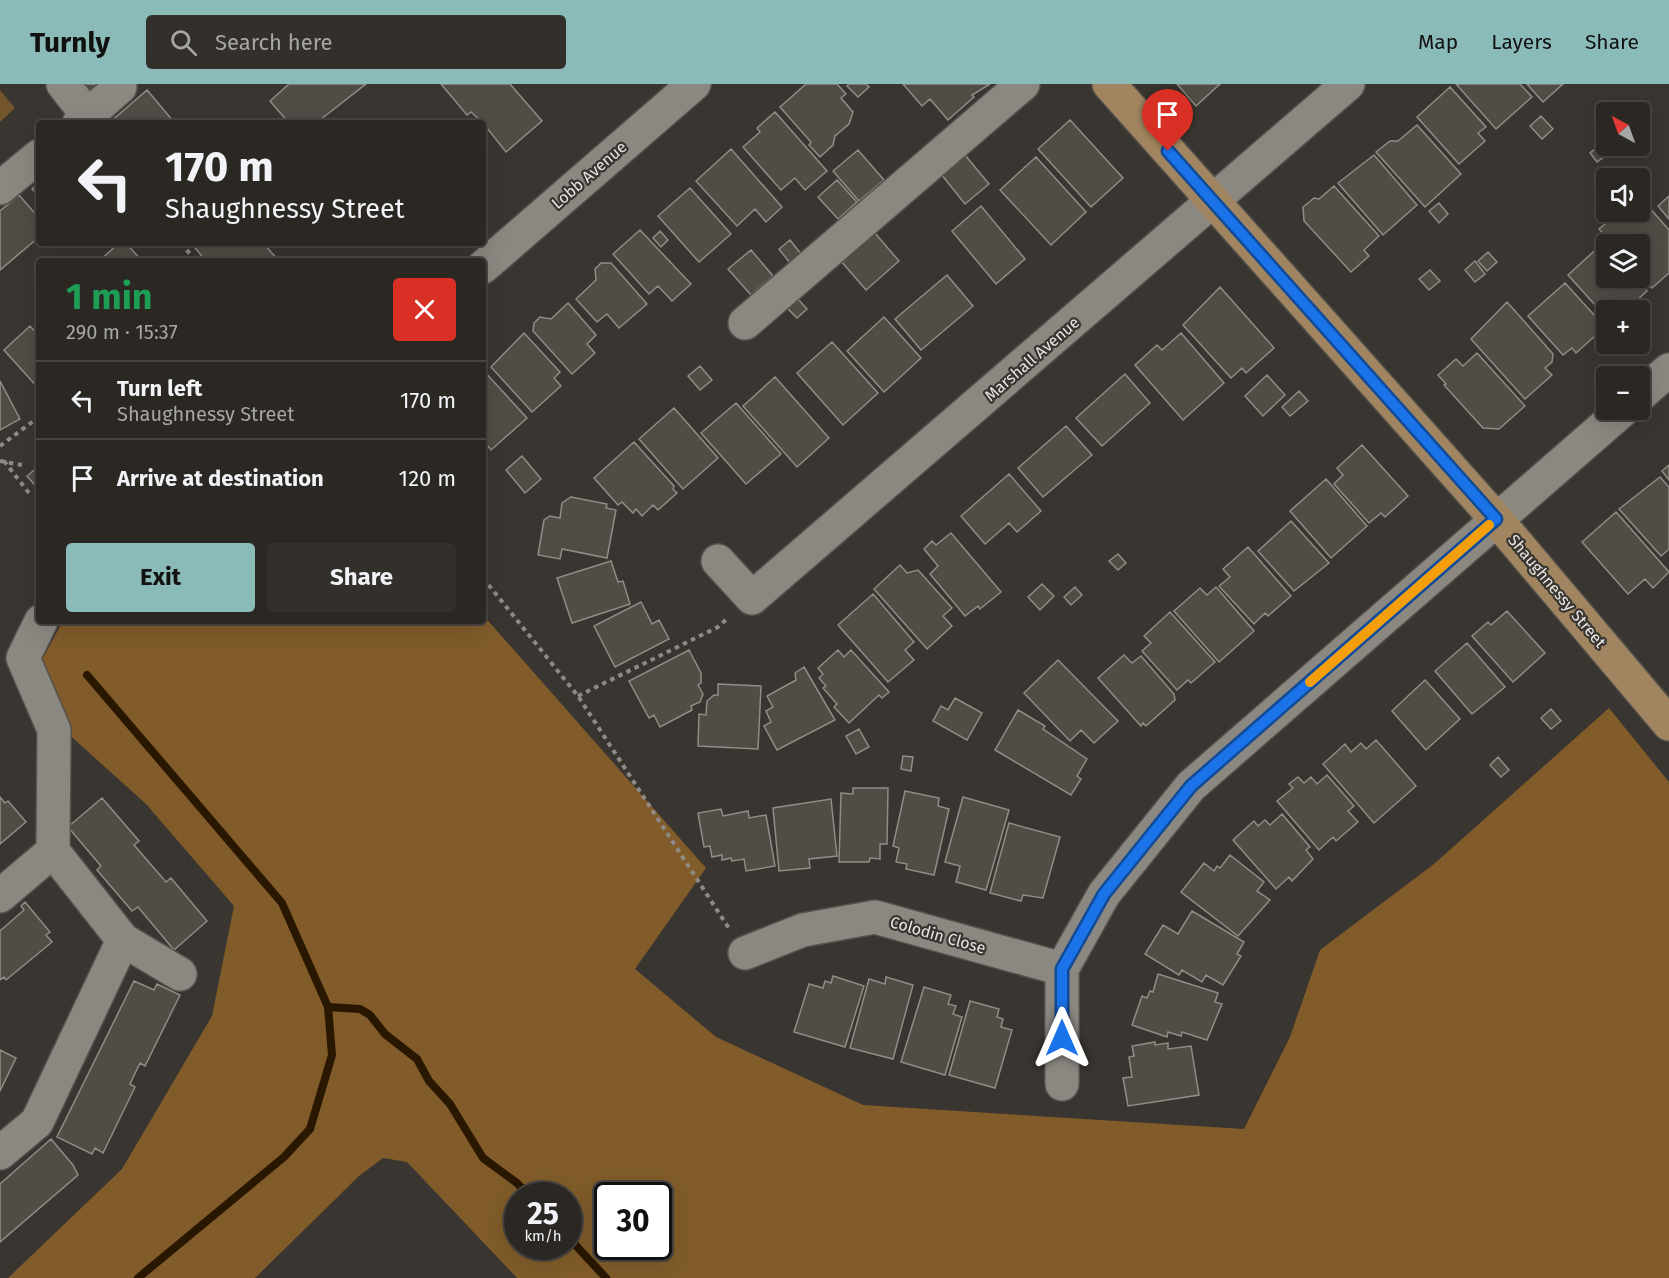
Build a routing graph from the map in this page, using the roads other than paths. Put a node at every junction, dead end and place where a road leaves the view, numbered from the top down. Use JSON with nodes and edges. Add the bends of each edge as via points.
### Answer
{"nodes":[{"id":1,"x":63,"y":84,"type":"edge"},
{"id":2,"x":694,"y":84,"type":"edge"},
{"id":3,"x":1023,"y":84,"type":"edge"},
{"id":4,"x":1109,"y":84,"type":"edge"},
{"id":5,"x":1348,"y":84,"type":"edge"},
{"id":6,"x":120,"y":87,"type":"dead end"},
{"id":7,"x":84,"y":119,"type":"edge"},
{"id":8,"x":36,"y":158,"type":"edge"},
{"id":9,"x":0,"y":188,"type":"edge"},
{"id":10,"x":1213,"y":201,"type":"junction"},
{"id":11,"x":486,"y":264,"type":"edge"},
{"id":12,"x":745,"y":323,"type":"dead end"},
{"id":13,"x":1669,"y":370,"type":"edge"},
{"id":14,"x":1650,"y":386,"type":"edge"},
{"id":15,"x":1611,"y":420,"type":"edge"},
{"id":16,"x":1496,"y":519,"type":"junction"},
{"id":17,"x":718,"y":561,"type":"dead end"},
{"id":18,"x":40,"y":624,"type":"edge"},
{"id":19,"x":1669,"y":724,"type":"edge"},
{"id":20,"x":53,"y":851,"type":"junction"},
{"id":21,"x":0,"y":896,"type":"edge"},
{"id":22,"x":123,"y":940,"type":"junction"},
{"id":23,"x":745,"y":953,"type":"road end"},
{"id":24,"x":1062,"y":969,"type":"junction"},
{"id":25,"x":180,"y":974,"type":"dead end"},
{"id":26,"x":1062,"y":1084,"type":"dead end"},
{"id":27,"x":0,"y":1153,"type":"edge"}],
"edges":[{"from":1,"to":7,"type":"street"},
{"from":2,"to":11,"type":"street","name":"Lobb Avenue"},
{"from":3,"to":12,"type":"street"},
{"from":4,"to":10,"type":"main road","name":"Shaughnessy Street"},
{"from":5,"to":10,"type":"street","name":"Marshall Avenue"},
{"from":6,"to":7,"type":"street"},
{"from":8,"to":9,"type":"street"},
{"from":10,"to":16,"type":"main road","name":"Shaughnessy Street"},
{"from":10,"to":17,"type":"street","name":"Marshall Avenue","via":[[752,598]]},
{"from":13,"to":14,"type":"street"},
{"from":15,"to":16,"type":"street"},
{"from":16,"to":19,"type":"main road","name":"Shaughnessy Street"},
{"from":16,"to":24,"type":"street","via":[[1191,786],[1104,894]]},
{"from":18,"to":20,"type":"street","via":[[23,658],[54,730]]},
{"from":20,"to":21,"type":"street"},
{"from":20,"to":22,"type":"street"},
{"from":22,"to":25,"type":"street"},
{"from":22,"to":27,"type":"street","via":[[37,1122]]},
{"from":23,"to":24,"type":"street","name":"Colodin Close","via":[[803,930],[875,917]]},
{"from":24,"to":26,"type":"street"}]}
